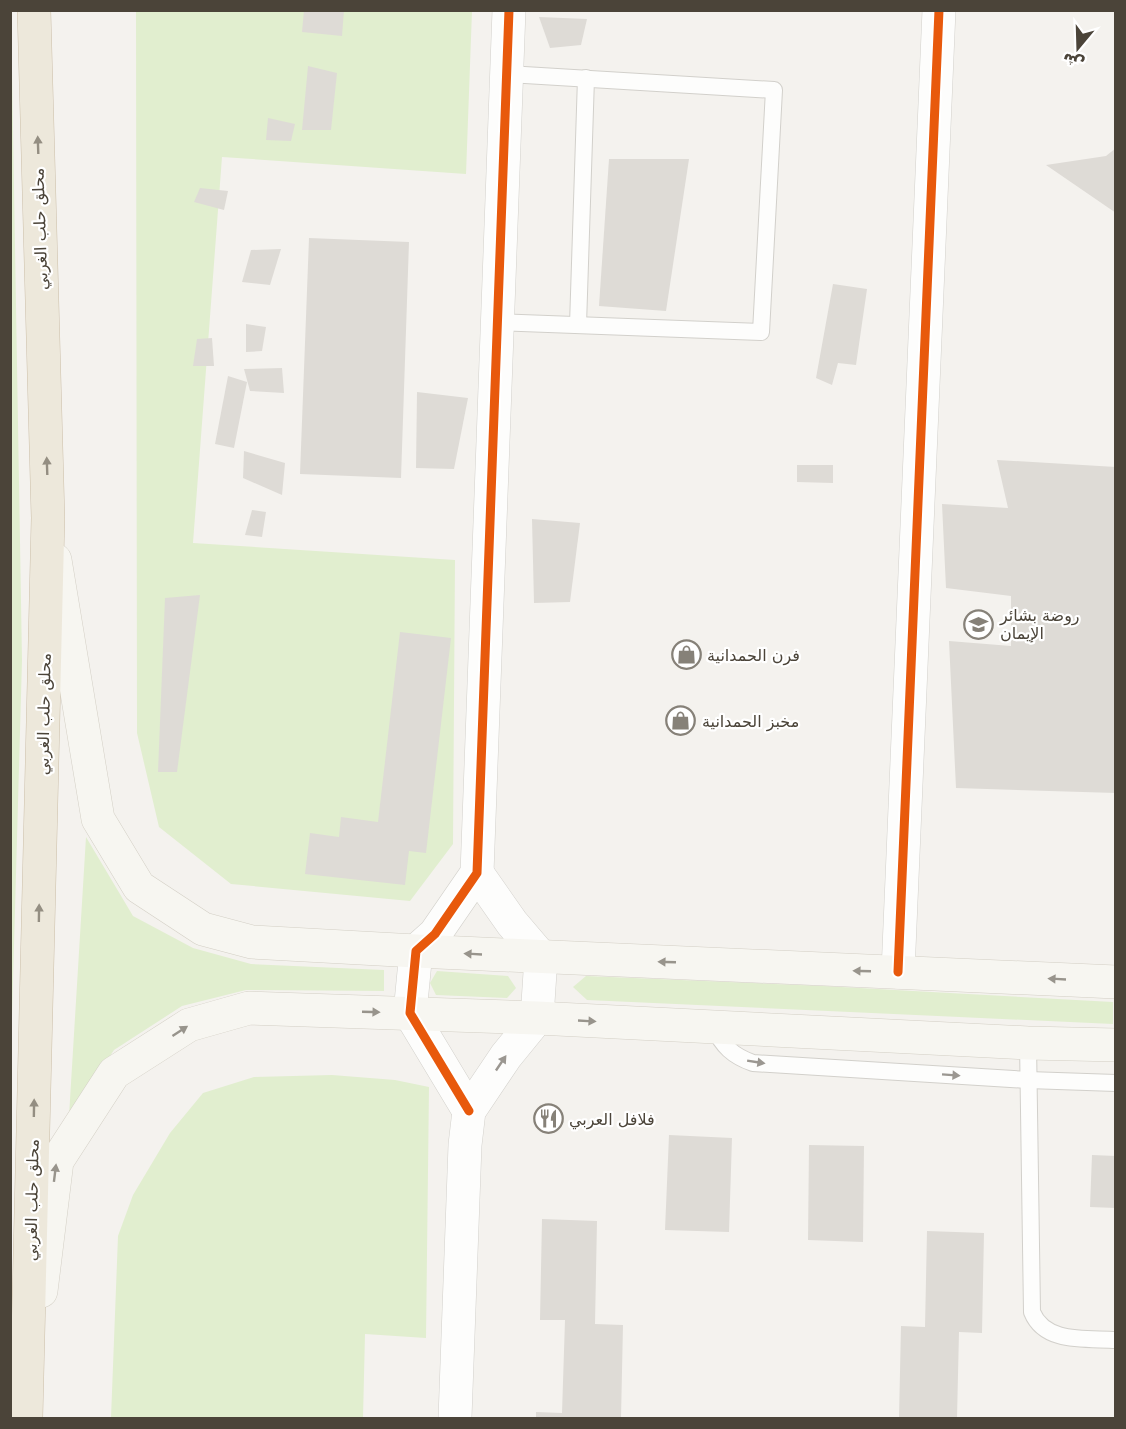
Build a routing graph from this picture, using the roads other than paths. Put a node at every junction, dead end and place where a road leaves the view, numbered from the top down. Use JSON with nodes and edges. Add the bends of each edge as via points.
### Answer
{"nodes":[{"id":1,"x":34,"y":10,"type":"edge"},
{"id":2,"x":509,"y":10,"type":"edge"},
{"id":3,"x":939,"y":10,"type":"edge"},
{"id":4,"x":507,"y":74,"type":"junction"},
{"id":5,"x":586,"y":78,"type":"junction"},
{"id":6,"x":497,"y":322,"type":"junction"},
{"id":7,"x":578,"y":325,"type":"junction"},
{"id":8,"x":48,"y":518,"type":"junction"},
{"id":9,"x":477,"y":873,"type":"junction"},
{"id":10,"x":416,"y":951,"type":"junction"},
{"id":11,"x":541,"y":957,"type":"junction"},
{"id":12,"x":898,"y":972,"type":"junction"},
{"id":13,"x":1116,"y":982,"type":"edge"},
{"id":14,"x":410,"y":1013,"type":"junction"},
{"id":15,"x":537,"y":1018,"type":"junction"},
{"id":16,"x":714,"y":1027,"type":"junction"},
{"id":17,"x":1028,"y":1043,"type":"junction"},
{"id":18,"x":1116,"y":1045,"type":"edge"},
{"id":19,"x":1028,"y":1080,"type":"junction"},
{"id":20,"x":1116,"y":1083,"type":"edge"},
{"id":21,"x":469,"y":1111,"type":"junction"},
{"id":22,"x":1116,"y":1340,"type":"edge"},
{"id":23,"x":26,"y":1418,"type":"edge"},
{"id":24,"x":455,"y":1419,"type":"edge"}],
"edges":[{"from":8,"to":1,"type":"highway","name":"محلق حلب الغربي","one_way":true},
{"from":2,"to":4,"type":"street"},
{"from":3,"to":12,"type":"street"},
{"from":4,"to":5,"type":"lane"},
{"from":4,"to":6,"type":"street"},
{"from":5,"to":7,"type":"lane"},
{"from":5,"to":7,"type":"lane","via":[[774,90],[761,332]]},
{"from":6,"to":7,"type":"lane"},
{"from":6,"to":9,"type":"street"},
{"from":8,"to":10,"type":"main road","via":[[98,819],[139,887],[203,929],[252,942]]},
{"from":23,"to":8,"type":"highway","name":"محلق حلب الغربي","one_way":true},
{"from":9,"to":10,"type":"street","via":[[435,934]]},
{"from":9,"to":11,"type":"street"},
{"from":11,"to":10,"type":"main road","one_way":true},
{"from":10,"to":14,"type":"street"},
{"from":12,"to":11,"type":"main road","one_way":true},
{"from":11,"to":15,"type":"street"},
{"from":13,"to":12,"type":"main road","one_way":true},
{"from":14,"to":15,"type":"main road"},
{"from":14,"to":21,"type":"street"},
{"from":23,"to":14,"type":"main road","one_way":true,"via":[[57,1161],[114,1073],[189,1025],[249,1008]]},
{"from":15,"to":16,"type":"main road","one_way":true},
{"from":21,"to":15,"type":"street","one_way":true},
{"from":16,"to":17,"type":"main road"},
{"from":16,"to":19,"type":"lane","one_way":true,"via":[[727,1049],[753,1063]]},
{"from":17,"to":18,"type":"main road"},
{"from":17,"to":19,"type":"lane"},
{"from":19,"to":20,"type":"lane"},
{"from":19,"to":22,"type":"lane","via":[[1032,1312],[1041,1327],[1057,1336]]},
{"from":21,"to":24,"type":"street"}]}
